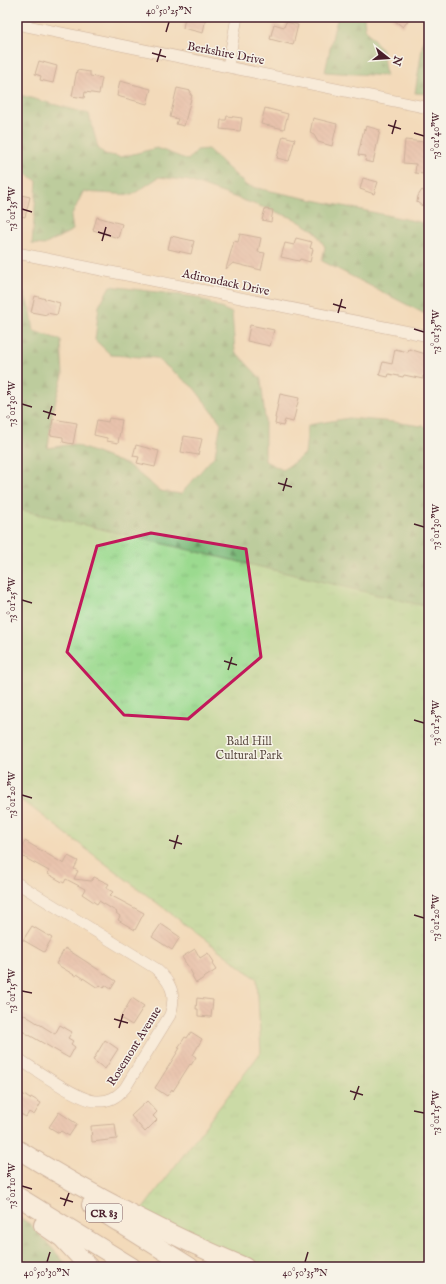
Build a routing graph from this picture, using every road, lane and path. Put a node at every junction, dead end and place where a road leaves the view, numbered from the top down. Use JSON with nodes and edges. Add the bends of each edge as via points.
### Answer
{"nodes":[{"id":1,"x":237,"y":17,"type":"edge"},
{"id":2,"x":17,"y":24,"type":"edge"},
{"id":3,"x":228,"y":66,"type":"junction"},
{"id":4,"x":429,"y":108,"type":"edge"},
{"id":5,"x":17,"y":253,"type":"edge"},
{"id":6,"x":429,"y":336,"type":"edge"},
{"id":7,"x":17,"y":883,"type":"edge"},
{"id":8,"x":17,"y":1058,"type":"edge"},
{"id":9,"x":17,"y":1149,"type":"edge"},
{"id":10,"x":17,"y":1159,"type":"edge"},
{"id":11,"x":17,"y":1196,"type":"edge"},
{"id":12,"x":17,"y":1206,"type":"edge"},
{"id":13,"x":89,"y":1267,"type":"edge"},
{"id":14,"x":132,"y":1267,"type":"edge"},
{"id":15,"x":190,"y":1267,"type":"edge"},
{"id":16,"x":245,"y":1267,"type":"edge"}],
"edges":[{"from":1,"to":3,"type":"street"},
{"from":2,"to":3,"type":"street","name":"Berkshire Drive"},
{"from":3,"to":4,"type":"street","name":"Berkshire Drive"},
{"from":5,"to":6,"type":"street","name":"Adirondack Drive"},
{"from":7,"to":8,"type":"street","name":"Rosemont Avenue","via":[[155,968],[167,981],[173,993],[174,1004],[166,1022],[118,1097],[95,1102],[83,1098]]},
{"from":9,"to":16,"type":"highway","via":[[110,1203],[179,1238]]},
{"from":10,"to":15,"type":"highway","number":"CR 83"},
{"from":11,"to":14,"type":"highway","number":"CR 83"},
{"from":12,"to":13,"type":"highway","via":[[62,1238]]}]}
